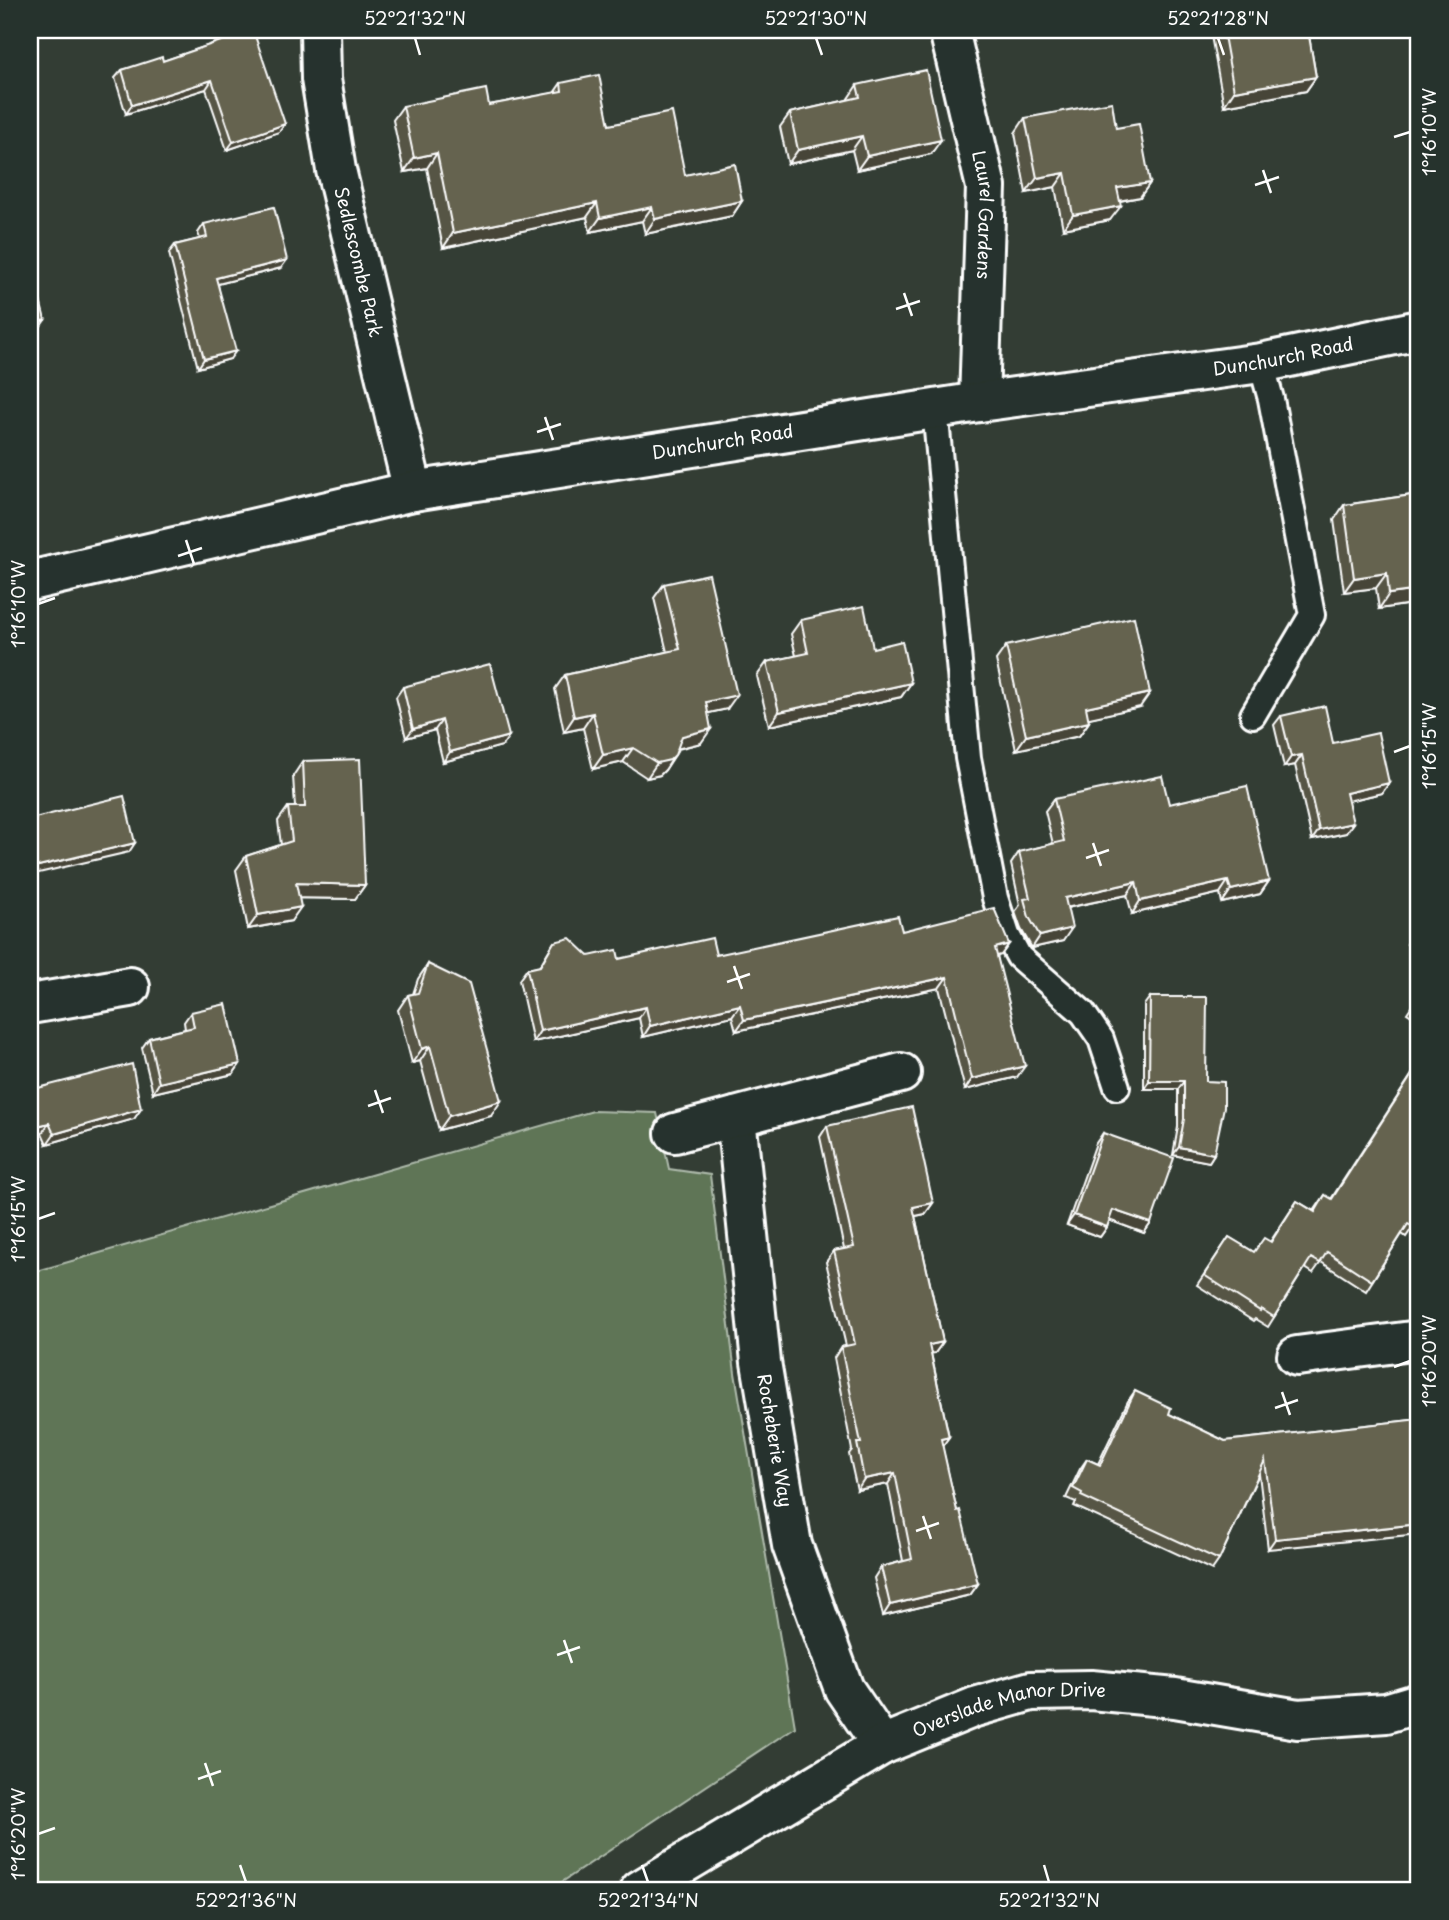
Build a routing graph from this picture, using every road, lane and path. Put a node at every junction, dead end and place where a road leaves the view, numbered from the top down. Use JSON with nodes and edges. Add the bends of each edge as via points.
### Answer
{"nodes":[{"id":1,"x":320,"y":30,"type":"edge"},
{"id":2,"x":949,"y":30,"type":"edge"},
{"id":3,"x":1419,"y":330,"type":"edge"},
{"id":4,"x":1261,"y":363,"type":"junction"},
{"id":5,"x":979,"y":402,"type":"junction"},
{"id":6,"x":935,"y":410,"type":"junction"},
{"id":7,"x":413,"y":491,"type":"junction"},
{"id":8,"x":30,"y":581,"type":"edge"},
{"id":9,"x":1253,"y":715,"type":"dead end"},
{"id":10,"x":130,"y":987,"type":"dead end"},
{"id":11,"x":30,"y":1004,"type":"edge"},
{"id":12,"x":901,"y":1073,"type":"dead end"},
{"id":13,"x":1117,"y":1087,"type":"dead end"},
{"id":14,"x":736,"y":1117,"type":"junction"},
{"id":15,"x":675,"y":1133,"type":"dead end"},
{"id":16,"x":1419,"y":1340,"type":"edge"},
{"id":17,"x":1297,"y":1356,"type":"dead end"},
{"id":18,"x":1419,"y":1703,"type":"edge"},
{"id":19,"x":881,"y":1745,"type":"junction"},
{"id":20,"x":640,"y":1890,"type":"edge"}],
"edges":[{"from":1,"to":7,"type":"main road","name":"Sedlescombe Park","via":[[321,79],[337,170]]},
{"from":2,"to":5,"type":"main road","name":"Laurel Gardens","via":[[986,187]]},
{"from":3,"to":4,"type":"main road","name":"Dunchurch Road"},
{"from":4,"to":5,"type":"main road","name":"Dunchurch Road"},
{"from":4,"to":9,"type":"lane","via":[[1312,615]]},
{"from":5,"to":6,"type":"main road","name":"Dunchurch Road"},
{"from":6,"to":7,"type":"main road","name":"Dunchurch Road"},
{"from":6,"to":13,"type":"lane","via":[[968,758],[995,898],[1019,957],[1083,1013],[1101,1039]]},
{"from":7,"to":8,"type":"main road","name":"Dunchurch Road"},
{"from":10,"to":11,"type":"main road"},
{"from":12,"to":14,"type":"main road"},
{"from":14,"to":15,"type":"main road"},
{"from":14,"to":19,"type":"main road","name":"Rocheberie Way","via":[[761,1362],[792,1545],[844,1689]]},
{"from":16,"to":17,"type":"main road"},
{"from":18,"to":19,"type":"main road","name":"Overslade Manor Drive","via":[[1386,1713],[1297,1718],[1175,1698],[1091,1690],[1031,1691],[975,1706]]},
{"from":19,"to":20,"type":"main road","name":"Overslade Manor Drive"}]}
